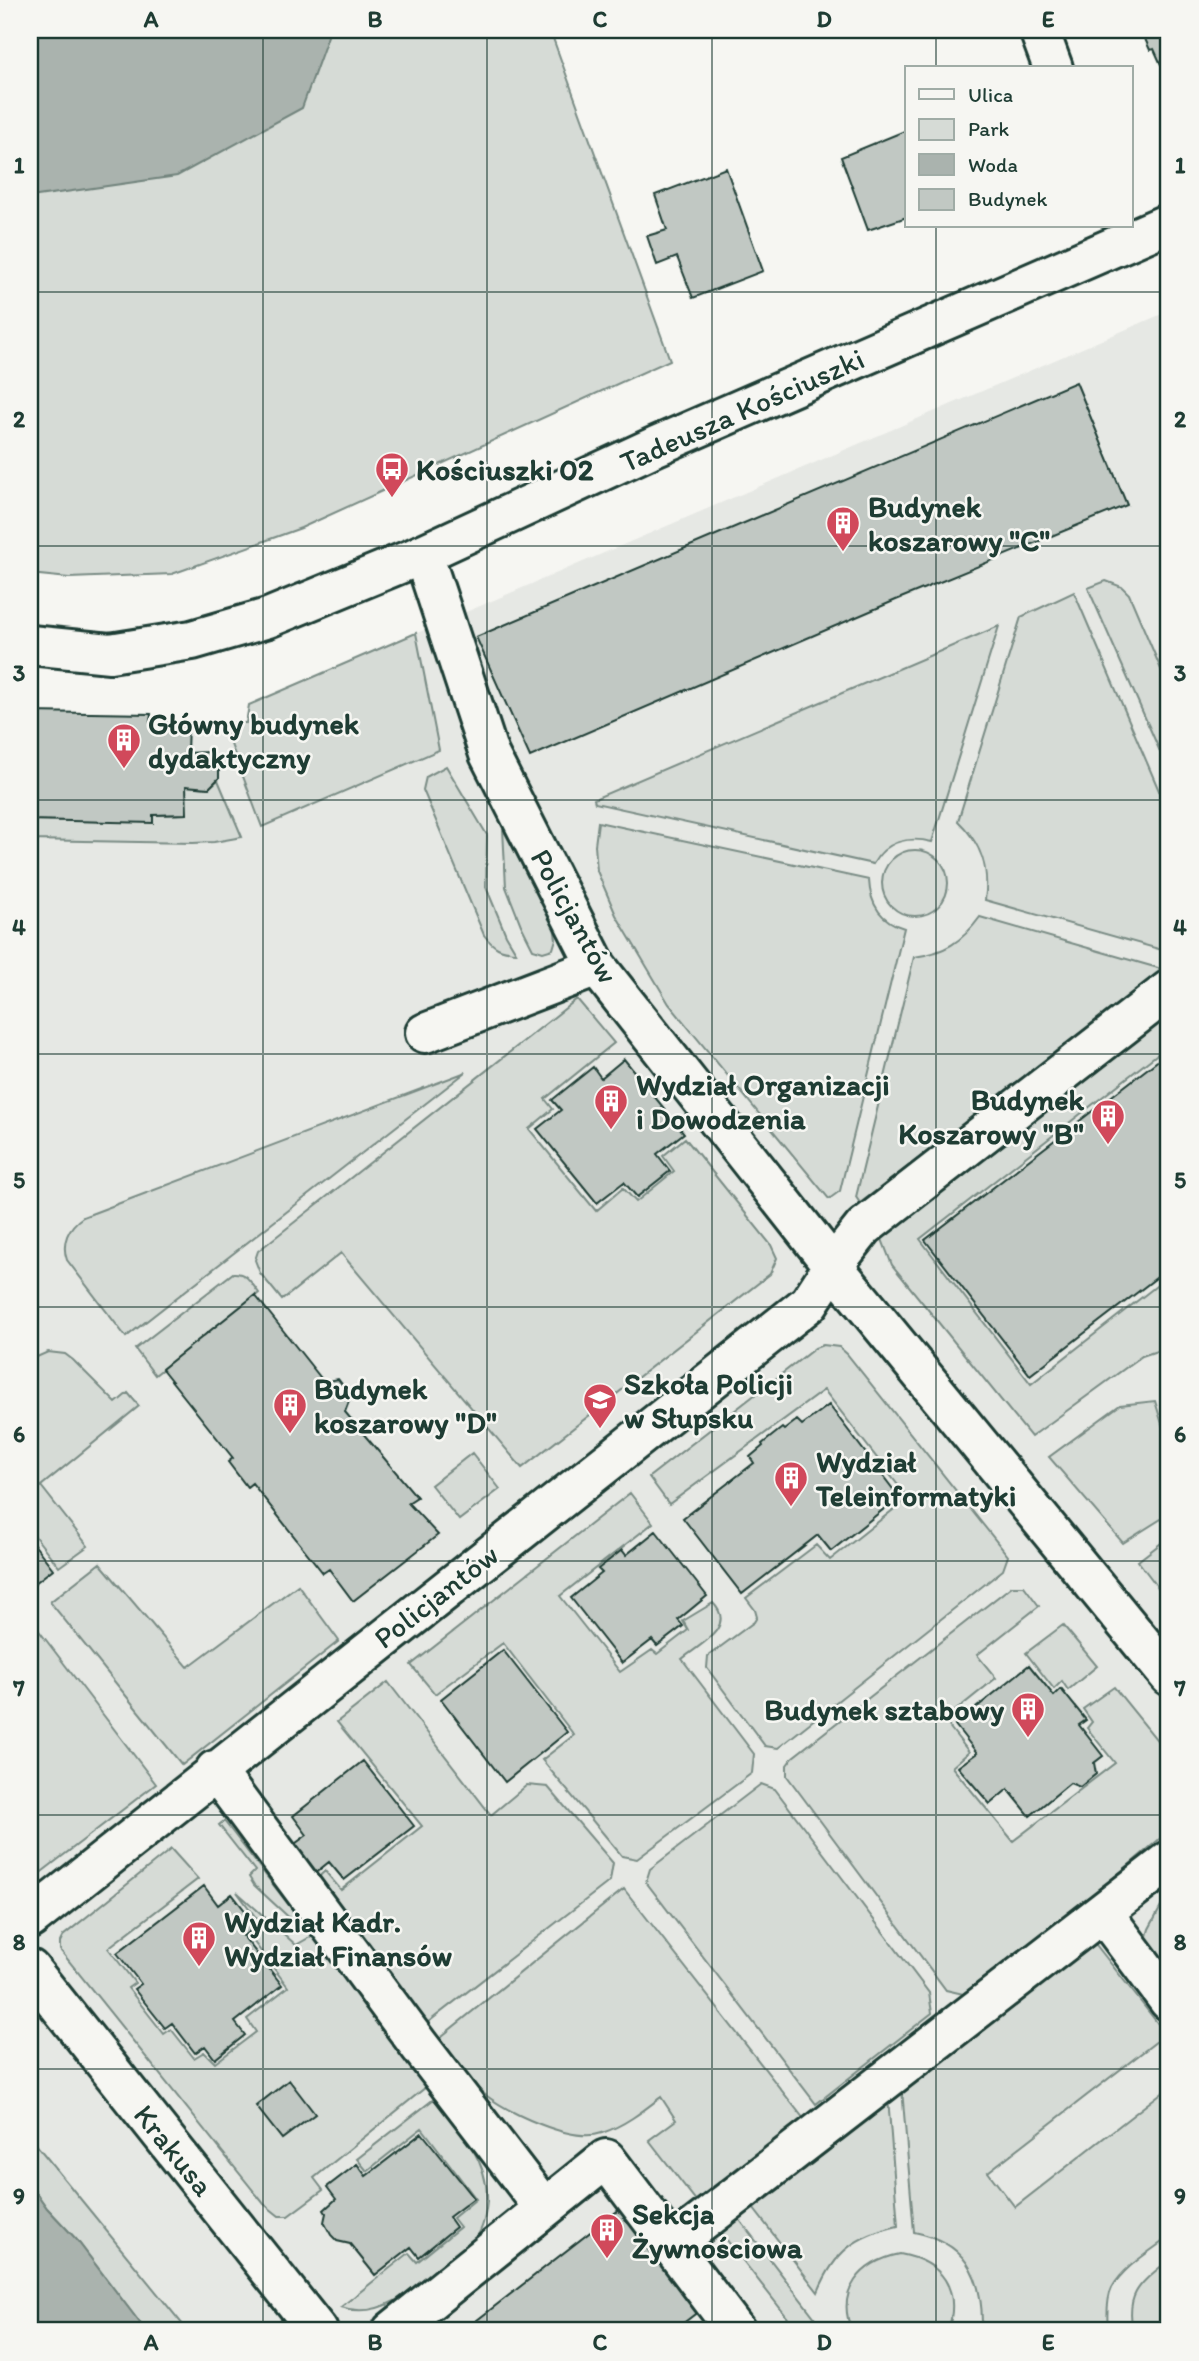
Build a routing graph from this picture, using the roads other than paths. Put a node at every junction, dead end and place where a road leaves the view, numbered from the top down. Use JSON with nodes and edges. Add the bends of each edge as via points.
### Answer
{"nodes":[{"id":1,"x":1039,"y":30,"type":"edge"},
{"id":2,"x":1052,"y":66,"type":"edge"},
{"id":3,"x":1169,"y":223,"type":"edge"},
{"id":4,"x":1113,"y":236,"type":"edge"},
{"id":5,"x":423,"y":554,"type":"junction"},
{"id":6,"x":30,"y":645,"type":"edge"},
{"id":7,"x":597,"y":967,"type":"junction"},
{"id":8,"x":1169,"y":990,"type":"edge"},
{"id":9,"x":425,"y":1033,"type":"dead end"},
{"id":10,"x":833,"y":1266,"type":"junction"},
{"id":11,"x":1169,"y":1676,"type":"edge"},
{"id":12,"x":215,"y":1770,"type":"junction"},
{"id":13,"x":1169,"y":1861,"type":"edge"},
{"id":14,"x":1103,"y":1913,"type":"junction"},
{"id":15,"x":30,"y":1919,"type":"edge"},
{"id":16,"x":30,"y":1969,"type":"edge"},
{"id":17,"x":1169,"y":2001,"type":"edge"},
{"id":18,"x":544,"y":2208,"type":"junction"},
{"id":19,"x":671,"y":2246,"type":"junction"},
{"id":20,"x":318,"y":2331,"type":"edge"},
{"id":21,"x":392,"y":2331,"type":"edge"},
{"id":22,"x":736,"y":2331,"type":"edge"}],
"edges":[{"from":1,"to":2,"type":"street"},
{"from":3,"to":4,"type":"street","name":"Tadeusza Kościuszki"},
{"from":4,"to":5,"type":"street","name":"Tadeusza Kościuszki"},
{"from":5,"to":6,"type":"street","name":"Tadeusza Kościuszki","via":[[268,618],[192,640],[110,653]]},
{"from":5,"to":7,"type":"street","name":"Policjantów","via":[[489,754]]},
{"from":7,"to":9,"type":"street"},
{"from":7,"to":10,"type":"street","name":"Policjantów"},
{"from":8,"to":10,"type":"street","via":[[864,1227]]},
{"from":10,"to":11,"type":"street","name":"Policjantów"},
{"from":10,"to":12,"type":"street","name":"Policjantów","via":[[808,1303]]},
{"from":12,"to":15,"type":"street","name":"Policjantów"},
{"from":12,"to":18,"type":"street"},
{"from":13,"to":14,"type":"street"},
{"from":14,"to":17,"type":"street"},
{"from":14,"to":19,"type":"street"},
{"from":16,"to":20,"type":"street","name":"Krakusa"},
{"from":18,"to":19,"type":"street","via":[[606,2159]]},
{"from":18,"to":21,"type":"street"},
{"from":19,"to":22,"type":"street"}]}
